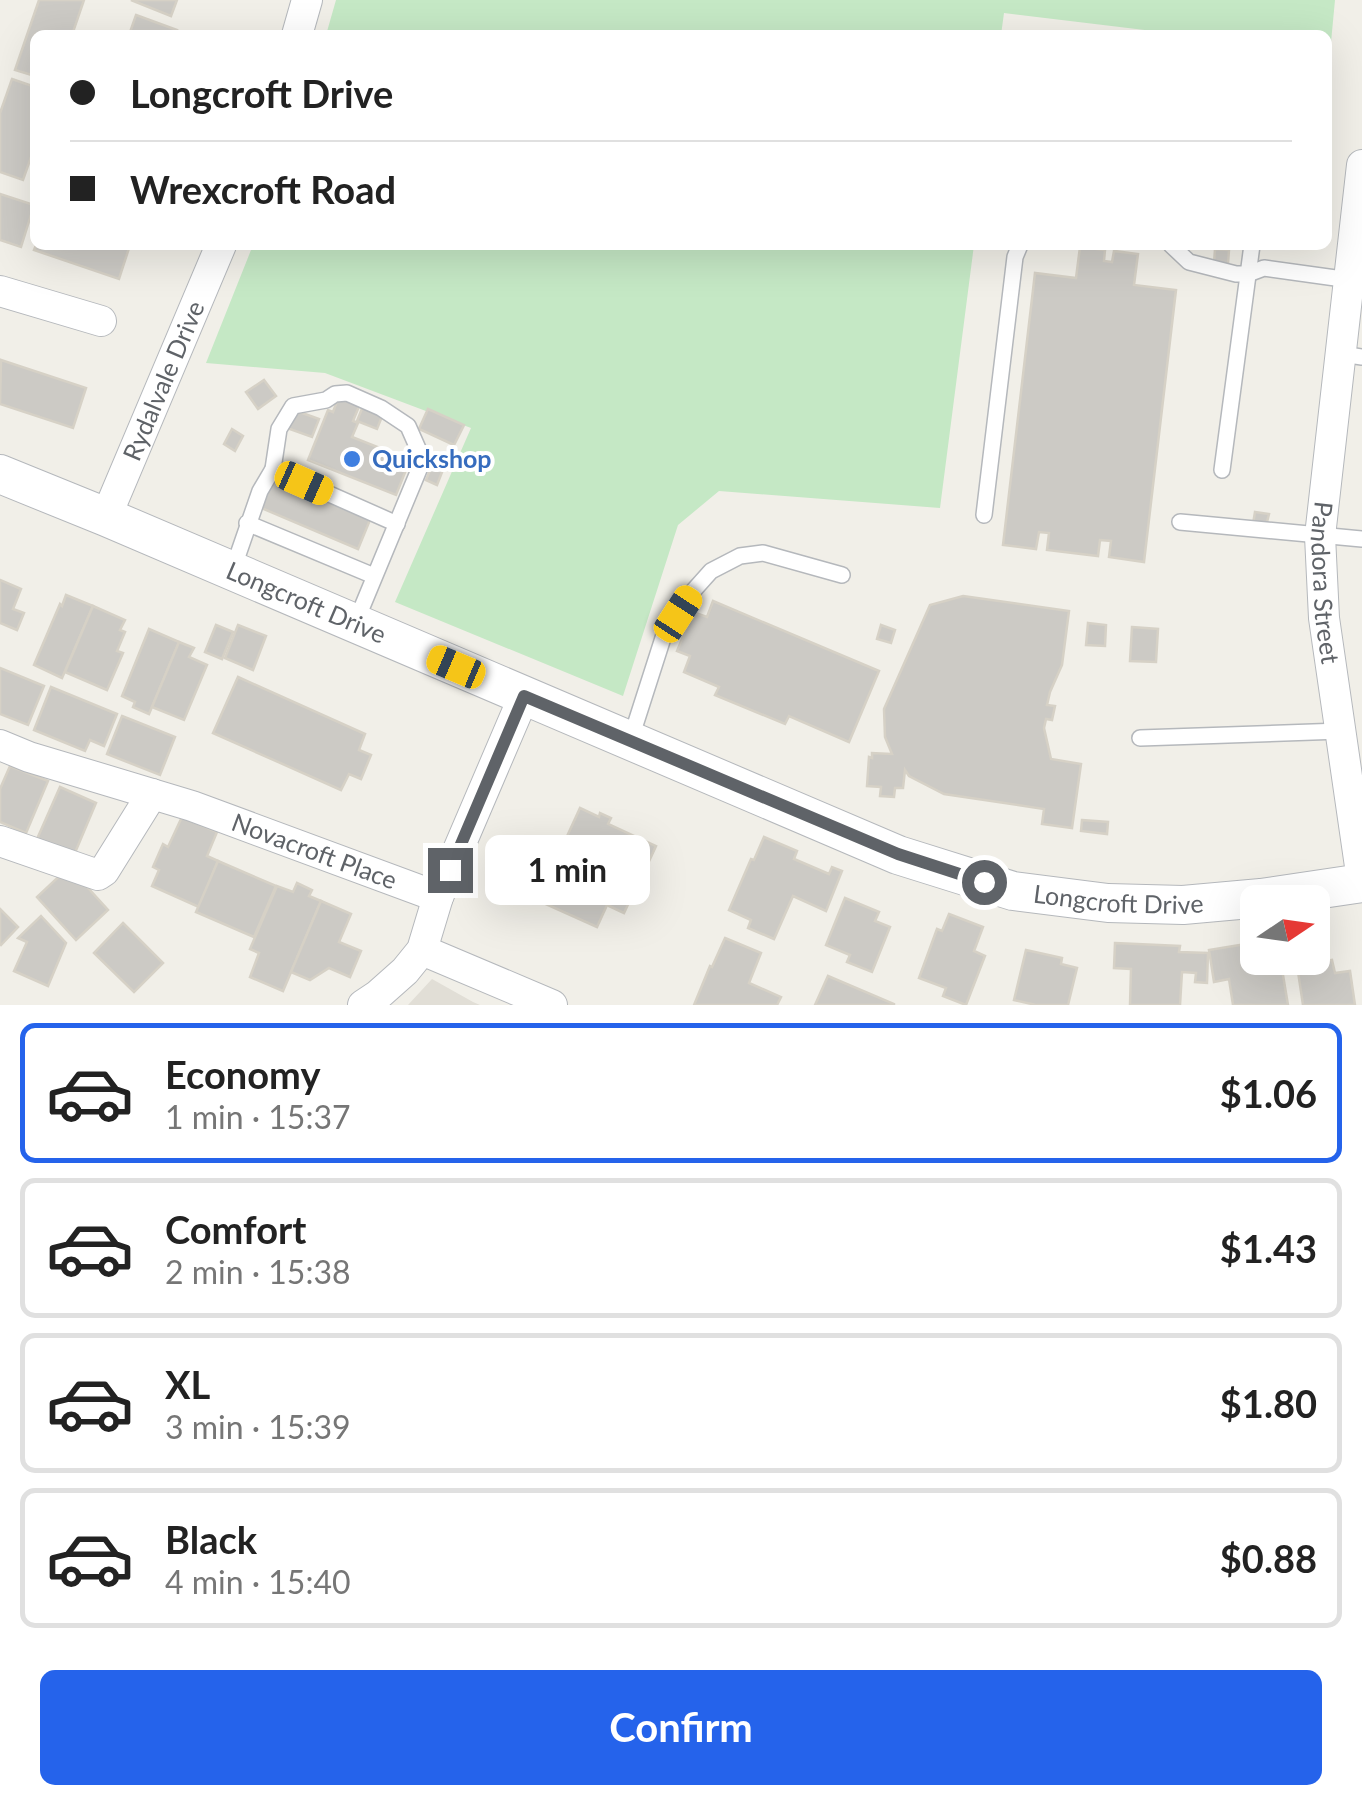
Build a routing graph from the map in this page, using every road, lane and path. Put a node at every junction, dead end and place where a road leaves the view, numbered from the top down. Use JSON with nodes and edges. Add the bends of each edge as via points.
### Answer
{"nodes":[{"id":1,"x":307,"y":0,"type":"edge"},
{"id":2,"x":299,"y":30,"type":"edge"},
{"id":3,"x":1362,"y":164,"type":"edge"},
{"id":4,"x":219,"y":250,"type":"edge"},
{"id":5,"x":1018,"y":250,"type":"edge"},
{"id":6,"x":1176,"y":250,"type":"edge"},
{"id":7,"x":1250,"y":250,"type":"edge"},
{"id":8,"x":1256,"y":271,"type":"junction"},
{"id":9,"x":1350,"y":280,"type":"junction"},
{"id":10,"x":0,"y":291,"type":"edge"},
{"id":11,"x":101,"y":322,"type":"dead end"},
{"id":12,"x":1352,"y":356,"type":"edge"},
{"id":13,"x":273,"y":469,"type":"junction"},
{"id":14,"x":1222,"y":470,"type":"dead end"},
{"id":15,"x":0,"y":474,"type":"edge"},
{"id":16,"x":984,"y":515,"type":"dead end"},
{"id":17,"x":106,"y":517,"type":"junction"},
{"id":18,"x":1180,"y":522,"type":"dead end"},
{"id":19,"x":248,"y":523,"type":"junction"},
{"id":20,"x":397,"y":524,"type":"junction"},
{"id":21,"x":1320,"y":536,"type":"junction"},
{"id":22,"x":1362,"y":539,"type":"edge"},
{"id":23,"x":232,"y":571,"type":"junction"},
{"id":24,"x":842,"y":575,"type":"dead end"},
{"id":25,"x":374,"y":576,"type":"junction"},
{"id":26,"x":354,"y":624,"type":"junction"},
{"id":27,"x":524,"y":696,"type":"junction"},
{"id":28,"x":1341,"y":731,"type":"junction"},
{"id":29,"x":1140,"y":738,"type":"dead end"},
{"id":30,"x":630,"y":741,"type":"junction"},
{"id":31,"x":0,"y":745,"type":"edge"},
{"id":32,"x":152,"y":794,"type":"junction"},
{"id":33,"x":0,"y":841,"type":"edge"},
{"id":34,"x":1362,"y":881,"type":"edge"},
{"id":35,"x":438,"y":898,"type":"junction"},
{"id":36,"x":422,"y":950,"type":"junction"},
{"id":37,"x":362,"y":1005,"type":"edge"},
{"id":38,"x":552,"y":1005,"type":"edge"}],
"edges":[{"from":1,"to":2,"type":"street"},
{"from":3,"to":9,"type":"street","name":"Pandora Street"},
{"from":4,"to":17,"type":"street","name":"Rydalvale Drive"},
{"from":5,"to":16,"type":"lane"},
{"from":6,"to":8,"type":"lane","via":[[1189,262],[1236,274]]},
{"from":7,"to":8,"type":"lane"},
{"from":8,"to":9,"type":"lane"},
{"from":8,"to":14,"type":"lane"},
{"from":9,"to":12,"type":"street","name":"Pandora Street"},
{"from":10,"to":11,"type":"street"},
{"from":12,"to":21,"type":"street","name":"Pandora Street"},
{"from":13,"to":19,"type":"lane"},
{"from":13,"to":20,"type":"lane"},
{"from":13,"to":20,"type":"lane","via":[[279,429],[293,406],[347,393],[381,408],[408,426],[423,460]]},
{"from":15,"to":17,"type":"street","name":"Longcroft Drive"},
{"from":17,"to":23,"type":"street","name":"Longcroft Drive"},
{"from":18,"to":21,"type":"lane"},
{"from":19,"to":23,"type":"lane"},
{"from":19,"to":25,"type":"lane"},
{"from":20,"to":25,"type":"lane"},
{"from":21,"to":22,"type":"lane"},
{"from":21,"to":28,"type":"street","name":"Pandora Street"},
{"from":23,"to":26,"type":"street","name":"Longcroft Drive"},
{"from":24,"to":30,"type":"lane","via":[[763,553],[712,571],[662,638]]},
{"from":25,"to":26,"type":"lane"},
{"from":26,"to":27,"type":"street","name":"Longcroft Drive"},
{"from":27,"to":30,"type":"street","name":"Longcroft Drive"},
{"from":27,"to":35,"type":"street"},
{"from":28,"to":29,"type":"lane"},
{"from":28,"to":34,"type":"street","name":"Pandora Street"},
{"from":30,"to":34,"type":"street","name":"Longcroft Drive","via":[[898,854],[1014,891],[1183,906]]},
{"from":31,"to":32,"type":"street","name":"Novacroft Place"},
{"from":32,"to":33,"type":"street","via":[[98,874]]},
{"from":32,"to":35,"type":"street","name":"Novacroft Place"},
{"from":35,"to":36,"type":"street"},
{"from":36,"to":37,"type":"street"},
{"from":36,"to":38,"type":"street"}]}
